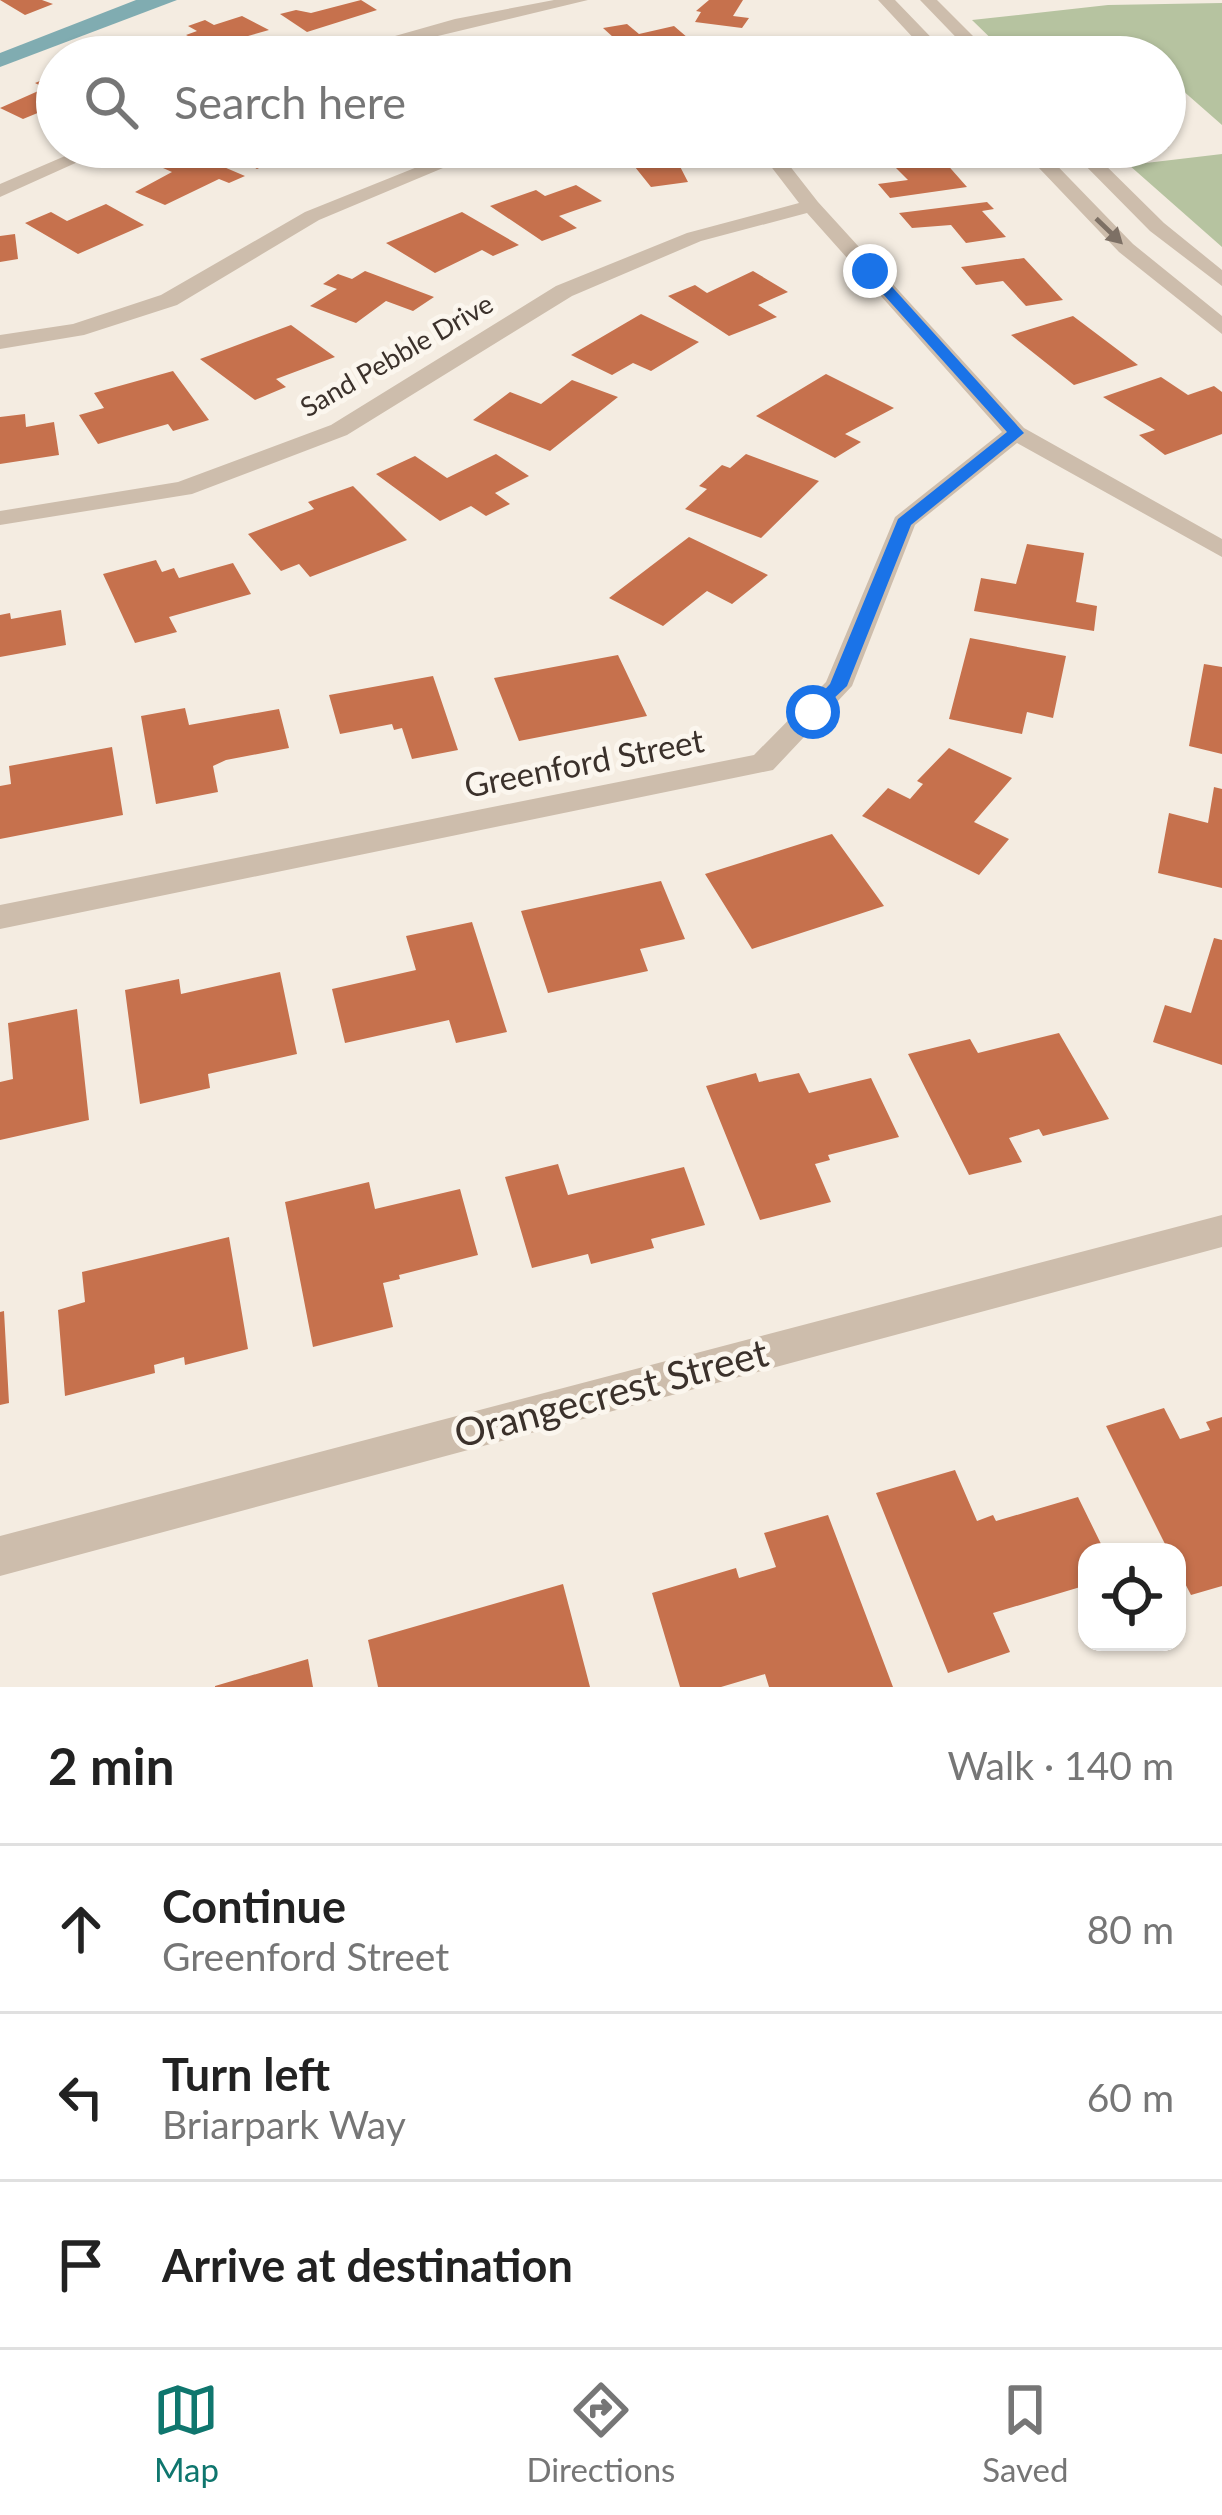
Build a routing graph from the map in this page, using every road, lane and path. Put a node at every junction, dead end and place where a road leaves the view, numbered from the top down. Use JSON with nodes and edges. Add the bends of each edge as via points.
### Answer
{"nodes":[{"id":1,"x":580,"y":0,"type":"edge"},
{"id":2,"x":886,"y":0,"type":"edge"},
{"id":3,"x":928,"y":0,"type":"edge"},
{"id":4,"x":410,"y":36,"type":"edge"},
{"id":5,"x":921,"y":36,"type":"edge"},
{"id":6,"x":961,"y":36,"type":"edge"},
{"id":7,"x":53,"y":168,"type":"edge"},
{"id":8,"x":432,"y":168,"type":"edge"},
{"id":9,"x":781,"y":168,"type":"edge"},
{"id":10,"x":1047,"y":168,"type":"edge"},
{"id":11,"x":1097,"y":168,"type":"edge"},
{"id":12,"x":0,"y":191,"type":"edge"},
{"id":13,"x":812,"y":206,"type":"junction"},
{"id":14,"x":1222,"y":280,"type":"edge"},
{"id":15,"x":1222,"y":327,"type":"edge"},
{"id":16,"x":0,"y":342,"type":"edge"},
{"id":17,"x":1016,"y":433,"type":"junction"},
{"id":18,"x":0,"y":518,"type":"edge"},
{"id":19,"x":1222,"y":550,"type":"edge"},
{"id":20,"x":0,"y":916,"type":"edge"},
{"id":21,"x":1222,"y":1231,"type":"edge"},
{"id":22,"x":0,"y":1556,"type":"edge"}],
"edges":[{"from":1,"to":4,"type":"street"},
{"from":2,"to":5,"type":"street"},
{"from":3,"to":6,"type":"street"},
{"from":7,"to":12,"type":"street"},
{"from":8,"to":16,"type":"street","via":[[312,216],[169,300],[76,330]]},
{"from":9,"to":13,"type":"street"},
{"from":10,"to":15,"type":"street","one_way":true,"via":[[1126,248]]},
{"from":11,"to":14,"type":"street"},
{"from":13,"to":17,"type":"street"},
{"from":13,"to":18,"type":"street","name":"Sand Pebble Drive","via":[[694,237],[564,292],[339,430],[183,489]]},
{"from":17,"to":19,"type":"street"},
{"from":17,"to":20,"type":"street","name":"Greenford Street","via":[[904,523],[838,686],[763,764]]},
{"from":21,"to":22,"type":"street","name":"Orangecrest Street"}]}
